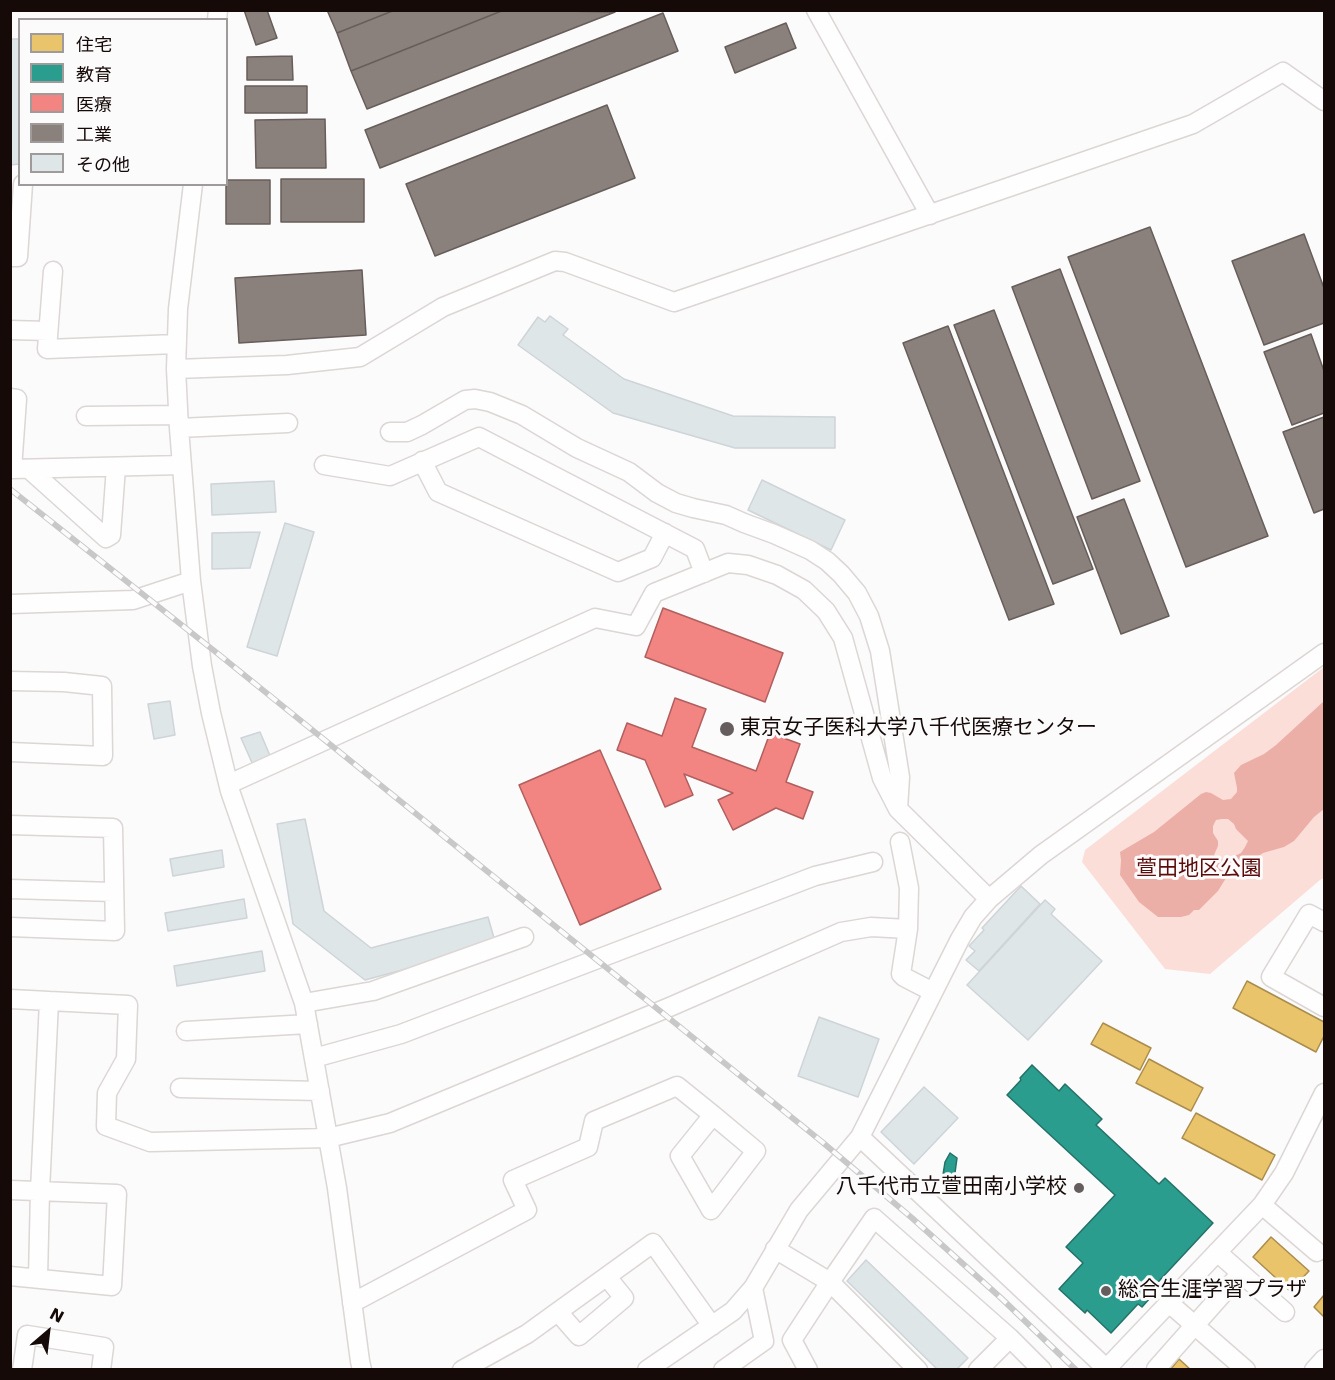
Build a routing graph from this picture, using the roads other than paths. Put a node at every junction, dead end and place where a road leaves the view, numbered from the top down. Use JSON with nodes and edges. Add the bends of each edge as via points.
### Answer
{"nodes":[{"id":1,"x":816,"y":10,"type":"edge"},
{"id":2,"x":1324,"y":101,"type":"edge"},
{"id":3,"x":23,"y":186,"type":"edge"},
{"id":4,"x":192,"y":186,"type":"edge"},
{"id":5,"x":930,"y":214,"type":"junction"},
{"id":6,"x":10,"y":257,"type":"edge"},
{"id":7,"x":53,"y":271,"type":"dead end"},
{"id":8,"x":10,"y":330,"type":"edge"},
{"id":9,"x":48,"y":330,"type":"junction"},
{"id":10,"x":177,"y":344,"type":"junction"},
{"id":11,"x":176,"y":369,"type":"junction"},
{"id":12,"x":10,"y":398,"type":"edge"},
{"id":13,"x":86,"y":416,"type":"dead end"},
{"id":14,"x":178,"y":422,"type":"junction"},
{"id":15,"x":288,"y":423,"type":"dead end"},
{"id":16,"x":390,"y":432,"type":"dead end"},
{"id":17,"x":422,"y":461,"type":"junction"},
{"id":18,"x":182,"y":465,"type":"junction"},
{"id":19,"x":324,"y":465,"type":"dead end"},
{"id":20,"x":116,"y":467,"type":"junction"},
{"id":21,"x":17,"y":468,"type":"edge"},
{"id":22,"x":665,"y":533,"type":"junction"},
{"id":23,"x":704,"y":573,"type":"junction"},
{"id":24,"x":191,"y":581,"type":"junction"},
{"id":25,"x":10,"y":604,"type":"edge"},
{"id":26,"x":1324,"y":653,"type":"edge"},
{"id":27,"x":10,"y":681,"type":"edge"},
{"id":28,"x":10,"y":752,"type":"edge"},
{"id":29,"x":229,"y":784,"type":"junction"},
{"id":30,"x":898,"y":809,"type":"junction"},
{"id":31,"x":10,"y":825,"type":"edge"},
{"id":32,"x":900,"y":842,"type":"dead end"},
{"id":33,"x":873,"y":862,"type":"dead end"},
{"id":34,"x":10,"y":889,"type":"edge"},
{"id":35,"x":114,"y":892,"type":"junction"},
{"id":36,"x":988,"y":899,"type":"junction"},
{"id":37,"x":1324,"y":922,"type":"edge"},
{"id":38,"x":10,"y":927,"type":"edge"},
{"id":39,"x":908,"y":929,"type":"junction"},
{"id":40,"x":524,"y":937,"type":"dead end"},
{"id":41,"x":933,"y":992,"type":"junction"},
{"id":42,"x":10,"y":999,"type":"edge"},
{"id":43,"x":49,"y":1001,"type":"junction"},
{"id":44,"x":304,"y":1003,"type":"junction"},
{"id":45,"x":1324,"y":1007,"type":"edge"},
{"id":46,"x":308,"y":1024,"type":"junction"},
{"id":47,"x":186,"y":1032,"type":"dead end"},
{"id":48,"x":314,"y":1058,"type":"junction"},
{"id":49,"x":180,"y":1088,"type":"dead end"},
{"id":50,"x":320,"y":1091,"type":"junction"},
{"id":51,"x":1324,"y":1093,"type":"edge"},
{"id":52,"x":1320,"y":1112,"type":"edge"},
{"id":53,"x":713,"y":1115,"type":"junction"},
{"id":54,"x":860,"y":1137,"type":"junction"},
{"id":55,"x":328,"y":1138,"type":"junction"},
{"id":56,"x":10,"y":1190,"type":"edge"},
{"id":57,"x":40,"y":1191,"type":"junction"},
{"id":58,"x":1262,"y":1205,"type":"junction"},
{"id":59,"x":775,"y":1250,"type":"junction"},
{"id":60,"x":1217,"y":1252,"type":"junction"},
{"id":61,"x":1317,"y":1252,"type":"dead end"},
{"id":62,"x":1241,"y":1273,"type":"junction"},
{"id":63,"x":10,"y":1276,"type":"edge"},
{"id":64,"x":607,"y":1277,"type":"junction"},
{"id":65,"x":38,"y":1278,"type":"junction"},
{"id":66,"x":830,"y":1282,"type":"junction"},
{"id":67,"x":753,"y":1288,"type":"junction"},
{"id":68,"x":352,"y":1303,"type":"junction"},
{"id":69,"x":1169,"y":1303,"type":"junction"},
{"id":70,"x":558,"y":1312,"type":"junction"},
{"id":71,"x":1285,"y":1312,"type":"dead end"},
{"id":72,"x":1194,"y":1325,"type":"junction"},
{"id":73,"x":712,"y":1326,"type":"junction"},
{"id":74,"x":1010,"y":1338,"type":"junction"},
{"id":75,"x":1324,"y":1359,"type":"edge"},
{"id":76,"x":1108,"y":1369,"type":"edge"},
{"id":77,"x":1156,"y":1369,"type":"edge"},
{"id":78,"x":22,"y":1370,"type":"edge"},
{"id":79,"x":101,"y":1370,"type":"edge"},
{"id":80,"x":362,"y":1370,"type":"edge"},
{"id":81,"x":462,"y":1370,"type":"edge"},
{"id":82,"x":647,"y":1370,"type":"edge"},
{"id":83,"x":723,"y":1370,"type":"edge"},
{"id":84,"x":808,"y":1370,"type":"edge"},
{"id":85,"x":918,"y":1370,"type":"edge"},
{"id":86,"x":978,"y":1370,"type":"edge"},
{"id":87,"x":1042,"y":1370,"type":"edge"},
{"id":88,"x":1246,"y":1370,"type":"edge"},
{"id":89,"x":1314,"y":1370,"type":"edge"}],
"edges":[{"from":1,"to":5,"type":"street"},
{"from":2,"to":5,"type":"street","via":[[1283,72],[1193,124]]},
{"from":3,"to":6,"type":"street","via":[[18,257]]},
{"from":4,"to":10,"type":"street"},
{"from":5,"to":11,"type":"street","via":[[674,302],[555,261],[443,307],[360,357],[287,365]]},
{"from":7,"to":9,"type":"street"},
{"from":8,"to":9,"type":"street"},
{"from":9,"to":10,"type":"street","via":[[47,349]]},
{"from":10,"to":11,"type":"street"},
{"from":11,"to":14,"type":"street"},
{"from":12,"to":21,"type":"street","via":[[17,399]]},
{"from":13,"to":14,"type":"street"},
{"from":14,"to":15,"type":"street"},
{"from":14,"to":18,"type":"street"},
{"from":16,"to":30,"type":"street","via":[[407,432],[465,400],[490,402],[629,472],[676,503],[726,515],[827,561],[856,593],[869,616],[880,651],[900,777]]},
{"from":17,"to":19,"type":"street","via":[[390,476]]},
{"from":17,"to":22,"type":"street","via":[[479,437]]},
{"from":17,"to":22,"type":"street","via":[[438,492],[618,572],[652,558]]},
{"from":18,"to":20,"type":"street"},
{"from":18,"to":24,"type":"street"},
{"from":20,"to":21,"type":"street"},
{"from":20,"to":21,"type":"street","via":[[111,535],[106,538]]},
{"from":22,"to":23,"type":"street","via":[[695,549]]},
{"from":23,"to":29,"type":"street","via":[[654,593],[636,626],[595,618]]},
{"from":23,"to":30,"type":"street","via":[[728,563],[748,565],[804,590],[826,611],[843,638],[882,778]]},
{"from":24,"to":25,"type":"street","via":[[133,600]]},
{"from":24,"to":29,"type":"street","via":[[204,678]]},
{"from":26,"to":36,"type":"street","via":[[1041,855]]},
{"from":27,"to":28,"type":"street","via":[[102,686],[103,756]]},
{"from":29,"to":44,"type":"street"},
{"from":30,"to":36,"type":"street"},
{"from":31,"to":35,"type":"street","via":[[113,828]]},
{"from":32,"to":39,"type":"street","via":[[909,888]]},
{"from":33,"to":48,"type":"street","via":[[815,876],[400,1034]]},
{"from":34,"to":35,"type":"street"},
{"from":35,"to":38,"type":"street","via":[[115,931]]},
{"from":36,"to":41,"type":"street","via":[[969,924]]},
{"from":37,"to":45,"type":"street","via":[[1309,914],[1271,977]]},
{"from":39,"to":41,"type":"street","via":[[901,974]]},
{"from":39,"to":55,"type":"street","via":[[871,927],[841,932],[390,1123]]},
{"from":40,"to":44,"type":"street","via":[[373,991]]},
{"from":41,"to":54,"type":"street"},
{"from":42,"to":43,"type":"street"},
{"from":43,"to":55,"type":"street","via":[[128,1005],[126,1059],[107,1093],[106,1126],[150,1142]]},
{"from":43,"to":57,"type":"street"},
{"from":44,"to":46,"type":"street"},
{"from":46,"to":47,"type":"street"},
{"from":46,"to":48,"type":"street"},
{"from":48,"to":50,"type":"street"},
{"from":49,"to":50,"type":"street"},
{"from":50,"to":55,"type":"street"},
{"from":51,"to":52,"type":"street"},
{"from":52,"to":58,"type":"street"},
{"from":53,"to":53,"type":"street","via":[[756,1151],[711,1210],[680,1156]]},
{"from":53,"to":68,"type":"street","via":[[677,1086],[594,1120],[588,1147],[513,1180],[526,1210]]},
{"from":54,"to":59,"type":"street","via":[[799,1210]]},
{"from":54,"to":76,"type":"street"},
{"from":55,"to":68,"type":"street"},
{"from":56,"to":57,"type":"street"},
{"from":57,"to":65,"type":"street"},
{"from":57,"to":65,"type":"street","via":[[117,1194],[112,1286]]},
{"from":58,"to":60,"type":"street"},
{"from":58,"to":61,"type":"street"},
{"from":59,"to":66,"type":"street"},
{"from":59,"to":67,"type":"street"},
{"from":60,"to":62,"type":"street"},
{"from":60,"to":69,"type":"street"},
{"from":62,"to":71,"type":"street"},
{"from":62,"to":72,"type":"street"},
{"from":63,"to":65,"type":"street"},
{"from":64,"to":70,"type":"street"},
{"from":64,"to":70,"type":"street","via":[[624,1298],[579,1336]]},
{"from":64,"to":73,"type":"street","via":[[653,1243]]},
{"from":66,"to":74,"type":"street","via":[[874,1218]]},
{"from":66,"to":84,"type":"street","via":[[792,1340]]},
{"from":66,"to":85,"type":"street"},
{"from":67,"to":73,"type":"street","via":[[733,1311]]},
{"from":67,"to":83,"type":"street","via":[[764,1341]]},
{"from":68,"to":80,"type":"street"},
{"from":69,"to":72,"type":"street"},
{"from":69,"to":76,"type":"street"},
{"from":70,"to":81,"type":"street","via":[[528,1334]]},
{"from":72,"to":77,"type":"street"},
{"from":72,"to":88,"type":"street"},
{"from":73,"to":82,"type":"street"},
{"from":74,"to":86,"type":"street"},
{"from":74,"to":87,"type":"street"},
{"from":75,"to":89,"type":"street"},
{"from":78,"to":79,"type":"street","via":[[27,1335],[104,1347]]}]}
